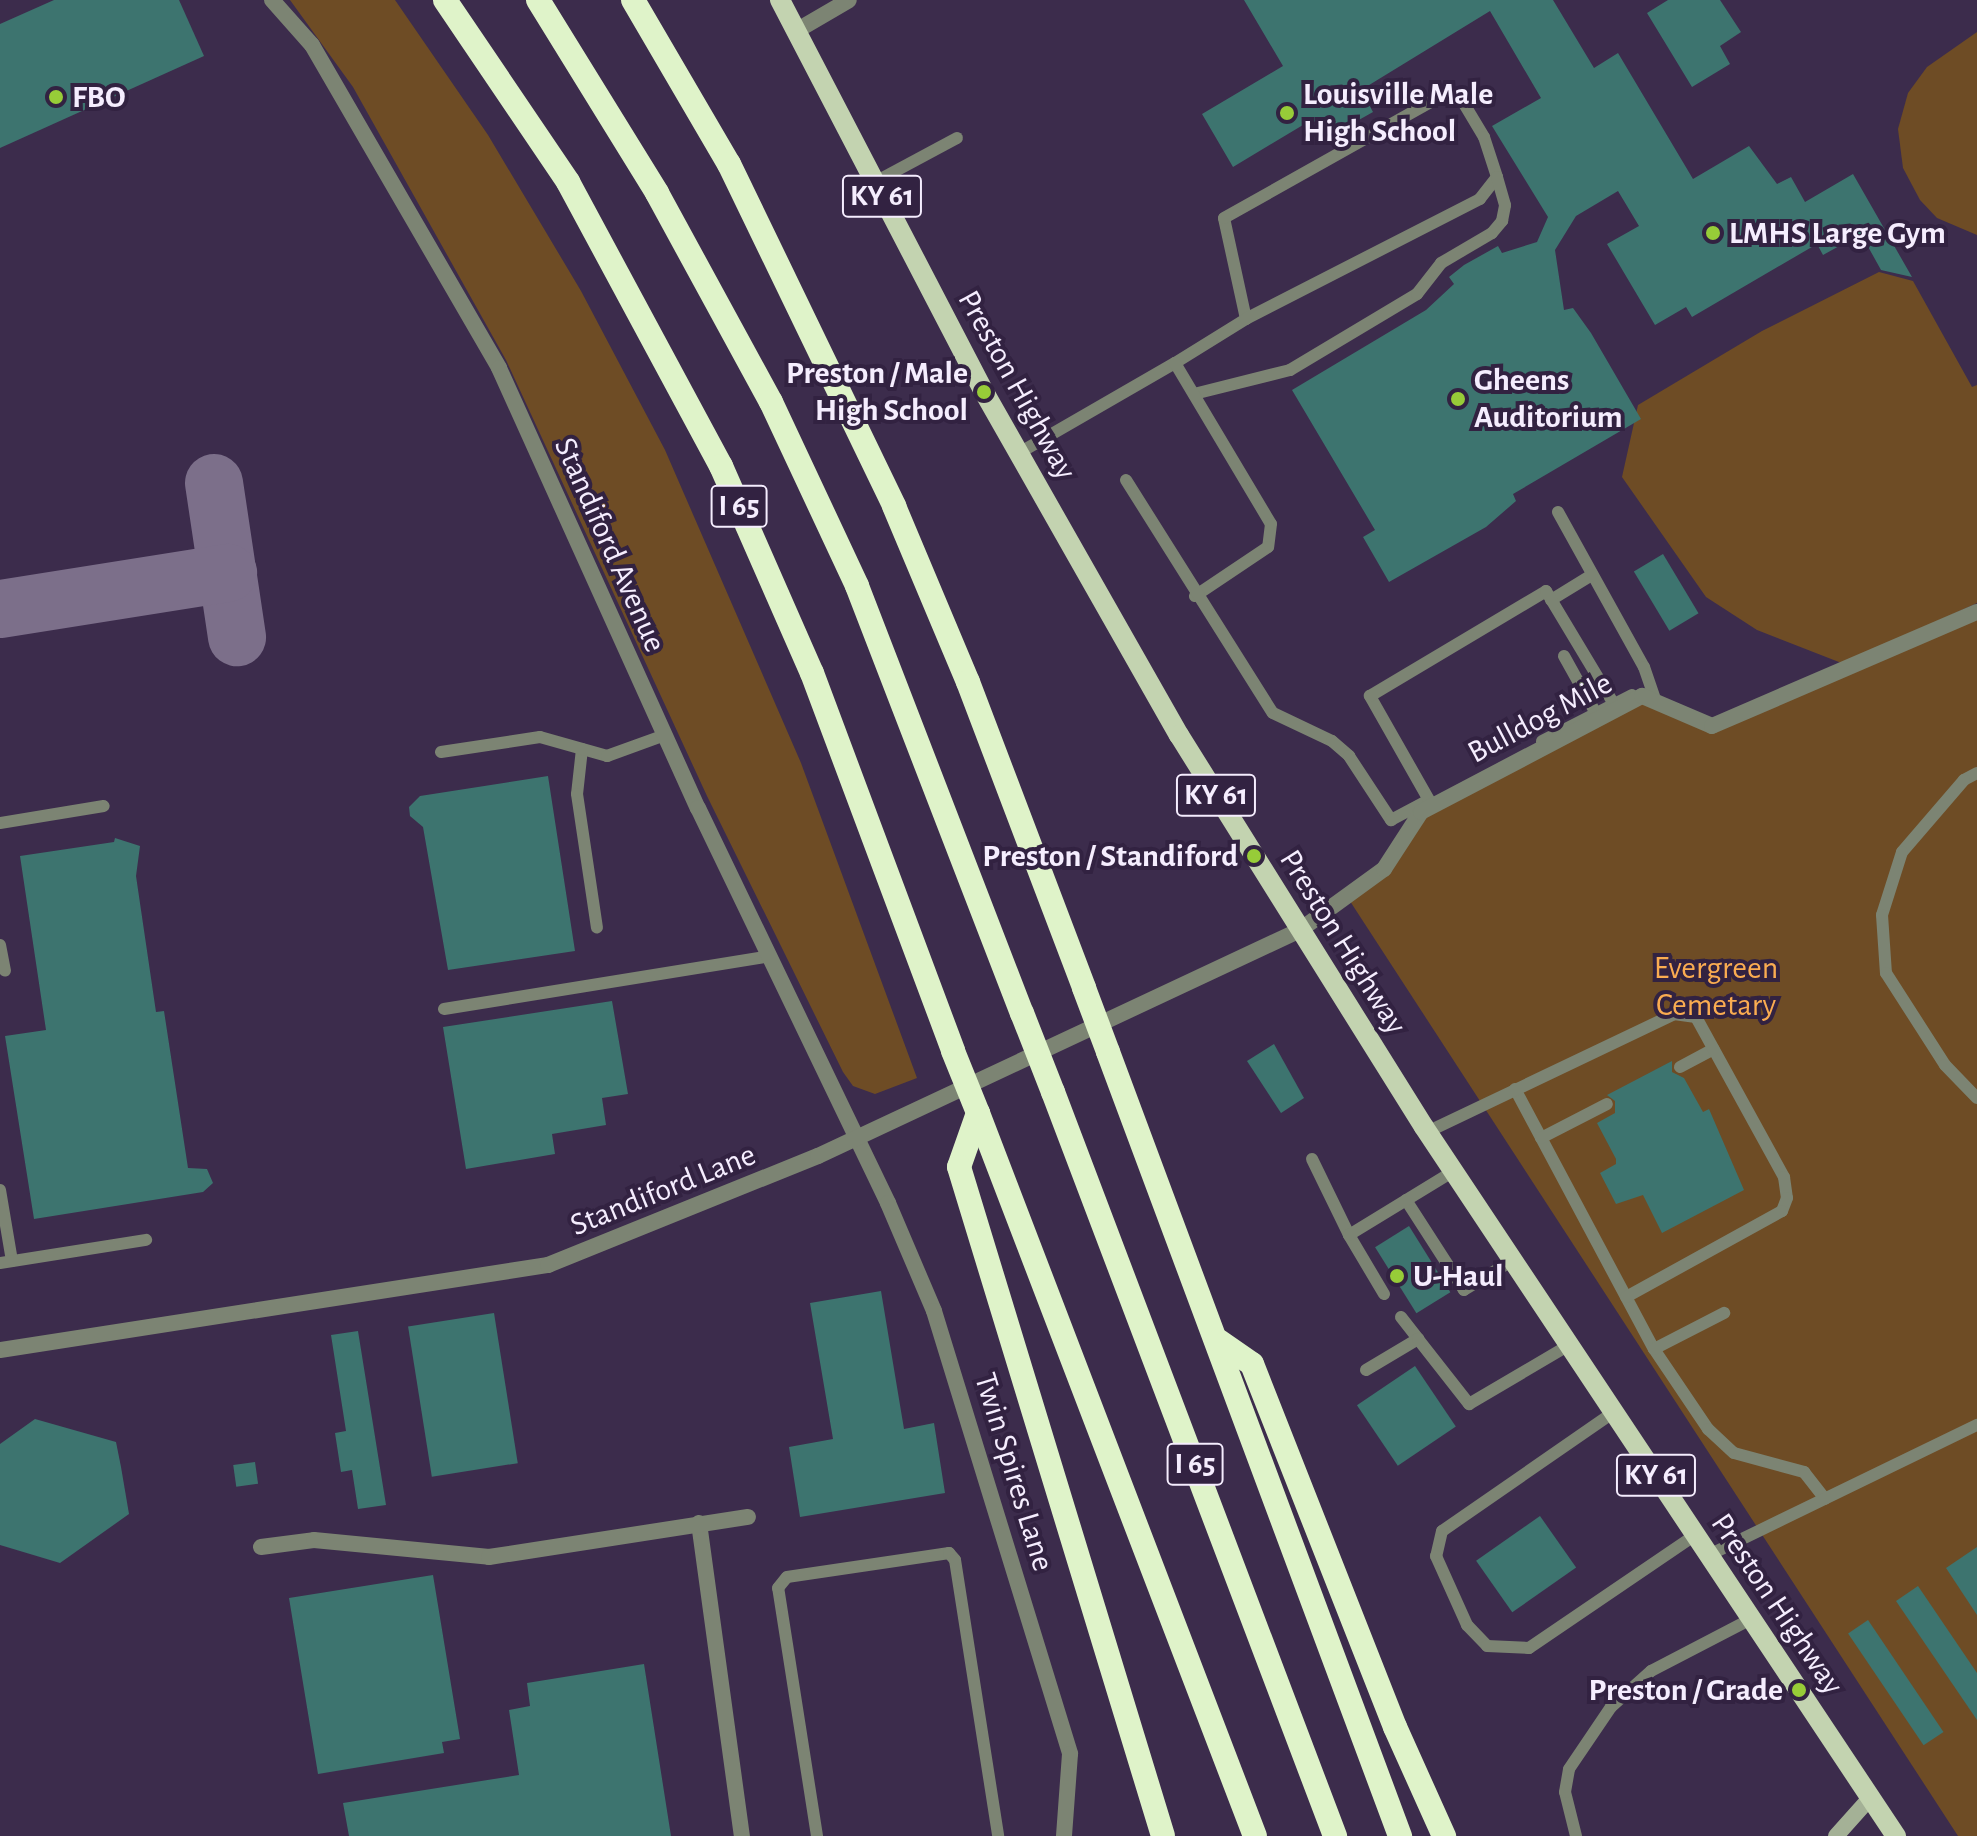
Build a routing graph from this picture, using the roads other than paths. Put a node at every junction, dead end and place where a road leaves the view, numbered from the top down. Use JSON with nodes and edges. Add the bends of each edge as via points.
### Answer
{"nodes":[{"id":1,"x":272,"y":0,"type":"edge"},
{"id":2,"x":445,"y":0,"type":"edge"},
{"id":3,"x":538,"y":0,"type":"edge"},
{"id":4,"x":633,"y":0,"type":"edge"},
{"id":5,"x":780,"y":0,"type":"edge"},
{"id":6,"x":849,"y":0,"type":"edge"},
{"id":7,"x":796,"y":31,"type":"junction"},
{"id":8,"x":957,"y":138,"type":"dead end"},
{"id":9,"x":1497,"y":177,"type":"junction"},
{"id":10,"x":875,"y":182,"type":"junction"},
{"id":11,"x":1246,"y":319,"type":"junction"},
{"id":12,"x":1175,"y":363,"type":"junction"},
{"id":13,"x":1194,"y":394,"type":"junction"},
{"id":14,"x":1019,"y":453,"type":"junction"},
{"id":15,"x":1126,"y":480,"type":"dead end"},
{"id":16,"x":1558,"y":512,"type":"dead end"},
{"id":17,"x":1592,"y":575,"type":"junction"},
{"id":18,"x":1195,"y":596,"type":"junction"},
{"id":19,"x":1551,"y":600,"type":"junction"},
{"id":20,"x":1977,"y":612,"type":"edge"},
{"id":21,"x":1564,"y":656,"type":"dead end"},
{"id":22,"x":1649,"y":697,"type":"junction"},
{"id":23,"x":1612,"y":701,"type":"junction"},
{"id":24,"x":1594,"y":710,"type":"junction"},
{"id":25,"x":665,"y":735,"type":"junction"},
{"id":26,"x":582,"y":749,"type":"junction"},
{"id":27,"x":441,"y":752,"type":"dead end"},
{"id":28,"x":1977,"y":773,"type":"edge"},
{"id":29,"x":1429,"y":800,"type":"junction"},
{"id":30,"x":104,"y":806,"type":"dead end"},
{"id":31,"x":1391,"y":820,"type":"junction"},
{"id":32,"x":0,"y":823,"type":"edge"},
{"id":33,"x":1384,"y":869,"type":"junction"},
{"id":34,"x":597,"y":928,"type":"dead end"},
{"id":35,"x":1300,"y":930,"type":"junction"},
{"id":36,"x":0,"y":945,"type":"edge"},
{"id":37,"x":770,"y":956,"type":"junction"},
{"id":38,"x":5,"y":971,"type":"dead end"},
{"id":39,"x":444,"y":1009,"type":"dead end"},
{"id":40,"x":1714,"y":1049,"type":"junction"},
{"id":41,"x":1680,"y":1067,"type":"dead end"},
{"id":42,"x":1515,"y":1089,"type":"junction"},
{"id":43,"x":1977,"y":1098,"type":"edge"},
{"id":44,"x":1607,"y":1104,"type":"dead end"},
{"id":45,"x":978,"y":1113,"type":"junction"},
{"id":46,"x":1427,"y":1132,"type":"junction"},
{"id":47,"x":857,"y":1136,"type":"junction"},
{"id":48,"x":1541,"y":1138,"type":"junction"},
{"id":49,"x":1312,"y":1159,"type":"dead end"},
{"id":50,"x":1454,"y":1171,"type":"junction"},
{"id":51,"x":0,"y":1190,"type":"edge"},
{"id":52,"x":1406,"y":1200,"type":"junction"},
{"id":53,"x":1349,"y":1235,"type":"junction"},
{"id":54,"x":146,"y":1240,"type":"dead end"},
{"id":55,"x":1513,"y":1260,"type":"junction"},
{"id":56,"x":6,"y":1262,"type":"edge"},
{"id":57,"x":1384,"y":1294,"type":"dead end"},
{"id":58,"x":1626,"y":1297,"type":"junction"},
{"id":59,"x":1724,"y":1313,"type":"dead end"},
{"id":60,"x":1401,"y":1317,"type":"dead end"},
{"id":61,"x":1418,"y":1339,"type":"junction"},
{"id":62,"x":1219,"y":1341,"type":"junction"},
{"id":63,"x":1569,"y":1345,"type":"junction"},
{"id":64,"x":1654,"y":1349,"type":"junction"},
{"id":65,"x":0,"y":1350,"type":"edge"},
{"id":66,"x":1366,"y":1370,"type":"dead end"},
{"id":67,"x":1614,"y":1412,"type":"junction"},
{"id":68,"x":1977,"y":1425,"type":"edge"},
{"id":69,"x":1825,"y":1499,"type":"junction"},
{"id":70,"x":748,"y":1517,"type":"dead end"},
{"id":71,"x":699,"y":1523,"type":"junction"},
{"id":72,"x":1695,"y":1535,"type":"junction"},
{"id":73,"x":261,"y":1547,"type":"dead end"},
{"id":74,"x":1709,"y":1555,"type":"junction"},
{"id":75,"x":1751,"y":1619,"type":"junction"},
{"id":76,"x":1870,"y":1798,"type":"junction"},
{"id":77,"x":742,"y":1836,"type":"edge"},
{"id":78,"x":817,"y":1836,"type":"edge"},
{"id":79,"x":998,"y":1836,"type":"edge"},
{"id":80,"x":1064,"y":1836,"type":"edge"},
{"id":81,"x":1163,"y":1836,"type":"edge"},
{"id":82,"x":1255,"y":1836,"type":"edge"},
{"id":83,"x":1335,"y":1836,"type":"edge"},
{"id":84,"x":1400,"y":1836,"type":"edge"},
{"id":85,"x":1444,"y":1836,"type":"edge"},
{"id":86,"x":1576,"y":1836,"type":"edge"},
{"id":87,"x":1836,"y":1836,"type":"edge"},
{"id":88,"x":1896,"y":1836,"type":"edge"}],
"edges":[{"from":1,"to":25,"type":"street","name":"Standiford Avenue","via":[[312,45],[499,368]]},
{"from":2,"to":45,"type":"highway","number":"I 65","bridge":true,"via":[[568,182],[721,466],[812,673]]},
{"from":3,"to":83,"type":"highway","number":"I 65","bridge":true,"via":[[657,193],[771,402],[857,586]]},
{"from":4,"to":62,"type":"highway","bridge":true,"via":[[729,164],[894,506],[963,669]]},
{"from":5,"to":7,"type":"main road","name":"Preston Highway","number":"KY 61"},
{"from":6,"to":7,"type":"street"},
{"from":7,"to":10,"type":"main road","name":"Preston Highway","number":"KY 61"},
{"from":8,"to":10,"type":"lane"},
{"from":9,"to":11,"type":"lane","via":[[1480,199]]},
{"from":9,"to":11,"type":"lane","via":[[1484,137],[1460,97],[1434,100],[1224,218]]},
{"from":9,"to":13,"type":"lane","via":[[1505,205],[1502,221],[1492,233],[1441,263],[1417,294],[1290,370]]},
{"from":10,"to":14,"type":"main road","name":"Preston Highway","number":"KY 61"},
{"from":11,"to":12,"type":"lane"},
{"from":12,"to":13,"type":"lane"},
{"from":12,"to":14,"type":"lane"},
{"from":13,"to":18,"type":"lane","via":[[1271,524],[1268,547]]},
{"from":14,"to":35,"type":"main road","name":"Preston Highway","number":"KY 61","via":[[1133,658]]},
{"from":15,"to":18,"type":"lane"},
{"from":16,"to":17,"type":"lane"},
{"from":17,"to":19,"type":"lane"},
{"from":17,"to":22,"type":"lane","via":[[1644,667]]},
{"from":18,"to":31,"type":"lane","via":[[1273,713],[1332,741],[1349,756]]},
{"from":19,"to":23,"type":"lane"},
{"from":19,"to":29,"type":"lane","via":[[1546,591],[1370,696]]},
{"from":20,"to":22,"type":"street","name":"Bulldog Mile","via":[[1712,726]]},
{"from":21,"to":24,"type":"lane"},
{"from":22,"to":23,"type":"lane"},
{"from":22,"to":33,"type":"street","name":"Bulldog Mile","via":[[1421,812]]},
{"from":23,"to":24,"type":"lane"},
{"from":24,"to":29,"type":"lane"},
{"from":25,"to":26,"type":"lane","via":[[607,756]]},
{"from":25,"to":37,"type":"street","name":"Standiford Avenue"},
{"from":26,"to":27,"type":"lane","via":[[540,737]]},
{"from":26,"to":34,"type":"lane","via":[[577,794]]},
{"from":28,"to":43,"type":"lane","via":[[1964,780],[1902,852],[1882,915],[1886,973],[1945,1065]]},
{"from":29,"to":31,"type":"lane"},
{"from":30,"to":32,"type":"lane"},
{"from":31,"to":33,"type":"lane","via":[[1396,835]]},
{"from":33,"to":35,"type":"street","name":"Bulldog Mile"},
{"from":35,"to":46,"type":"main road","name":"Preston Highway","number":"KY 61"},
{"from":35,"to":47,"type":"street","name":"Standiford Lane"},
{"from":36,"to":38,"type":"lane"},
{"from":37,"to":39,"type":"lane"},
{"from":37,"to":47,"type":"street","name":"Standiford Avenue"},
{"from":40,"to":41,"type":"lane"},
{"from":40,"to":42,"type":"lane","via":[[1696,1017],[1674,1014]]},
{"from":40,"to":58,"type":"lane","via":[[1784,1177],[1787,1198],[1782,1211]]},
{"from":42,"to":46,"type":"lane"},
{"from":42,"to":48,"type":"lane"},
{"from":44,"to":48,"type":"lane"},
{"from":45,"to":81,"type":"highway","via":[[959,1167]]},
{"from":45,"to":82,"type":"highway","number":"I 65"},
{"from":46,"to":50,"type":"main road","name":"Preston Highway","number":"KY 61"},
{"from":47,"to":65,"type":"street","name":"Standiford Lane","via":[[764,1180],[548,1265]]},
{"from":47,"to":80,"type":"street","name":"Twin Spires Lane","via":[[934,1311],[1070,1754]]},
{"from":48,"to":58,"type":"lane"},
{"from":49,"to":53,"type":"lane"},
{"from":50,"to":52,"type":"lane"},
{"from":50,"to":55,"type":"main road","name":"Preston Highway","number":"KY 61"},
{"from":51,"to":56,"type":"lane"},
{"from":52,"to":53,"type":"lane"},
{"from":52,"to":55,"type":"lane","via":[[1464,1290]]},
{"from":53,"to":57,"type":"lane"},
{"from":54,"to":56,"type":"lane"},
{"from":55,"to":63,"type":"main road","name":"Preston Highway","number":"KY 61"},
{"from":58,"to":64,"type":"lane"},
{"from":59,"to":64,"type":"lane"},
{"from":60,"to":61,"type":"lane"},
{"from":61,"to":63,"type":"lane","via":[[1469,1404]]},
{"from":61,"to":66,"type":"lane"},
{"from":62,"to":84,"type":"highway","via":[[1225,1374]]},
{"from":62,"to":85,"type":"highway","via":[[1252,1364]]},
{"from":63,"to":67,"type":"main road","name":"Preston Highway","number":"KY 61"},
{"from":64,"to":69,"type":"lane","via":[[1708,1429],[1734,1453],[1804,1472]]},
{"from":67,"to":72,"type":"main road","name":"Preston Highway","number":"KY 61"},
{"from":67,"to":72,"type":"lane","via":[[1442,1531],[1436,1556],[1467,1625],[1487,1646],[1529,1648]]},
{"from":68,"to":69,"type":"lane"},
{"from":69,"to":74,"type":"lane"},
{"from":70,"to":71,"type":"street"},
{"from":71,"to":73,"type":"street","via":[[489,1557],[314,1540]]},
{"from":71,"to":77,"type":"street"},
{"from":72,"to":74,"type":"main road","name":"Preston Highway","number":"KY 61"},
{"from":74,"to":75,"type":"main road","name":"Preston Highway","number":"KY 61"},
{"from":75,"to":76,"type":"main road","name":"Preston Highway","number":"KY 61"},
{"from":75,"to":86,"type":"lane","via":[[1651,1671],[1586,1739],[1569,1769],[1565,1792]]},
{"from":76,"to":87,"type":"main road"},
{"from":76,"to":88,"type":"main road","name":"Preston Highway","number":"KY 61"},
{"from":78,"to":79,"type":"lane","via":[[778,1588],[787,1577],[949,1553],[955,1560]]}]}
